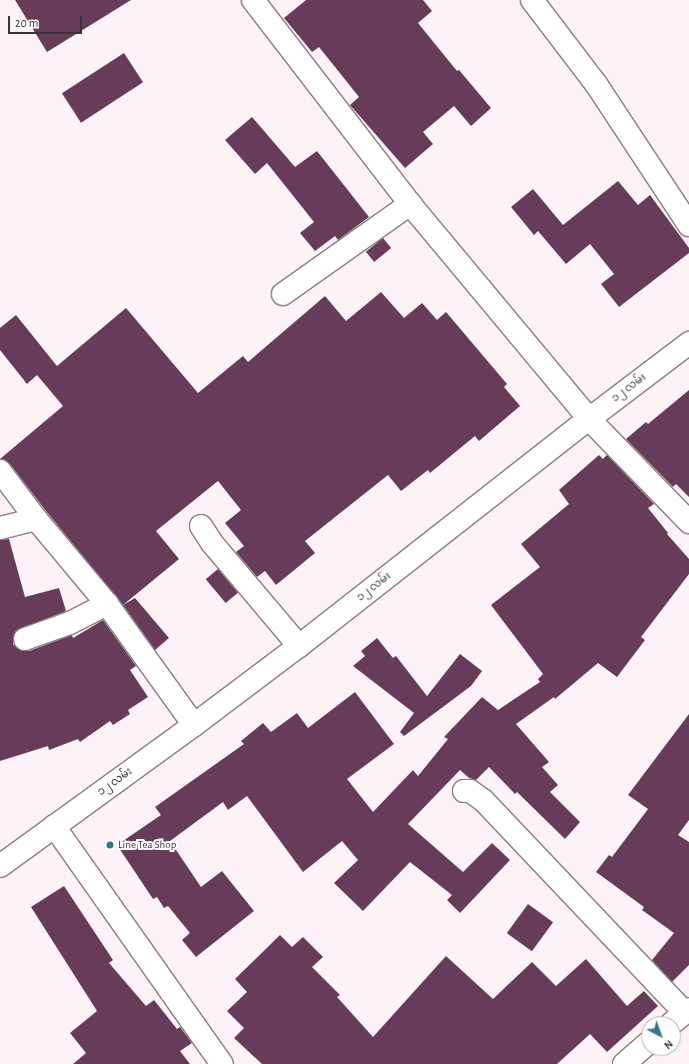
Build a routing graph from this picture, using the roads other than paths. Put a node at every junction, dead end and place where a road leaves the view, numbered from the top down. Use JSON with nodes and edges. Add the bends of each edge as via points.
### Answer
{"nodes":[{"id":1,"x":253,"y":0,"type":"edge"},
{"id":2,"x":532,"y":0,"type":"edge"},
{"id":3,"x":410,"y":204,"type":"junction"},
{"id":4,"x":689,"y":225,"type":"edge"},
{"id":5,"x":283,"y":294,"type":"dead end"},
{"id":6,"x":689,"y":343,"type":"edge"},
{"id":7,"x":589,"y":418,"type":"junction"},
{"id":8,"x":0,"y":472,"type":"edge"},
{"id":9,"x":36,"y":518,"type":"junction"},
{"id":10,"x":689,"y":522,"type":"edge"},
{"id":11,"x":201,"y":526,"type":"dead end"},
{"id":12,"x":0,"y":528,"type":"edge"},
{"id":13,"x":107,"y":604,"type":"junction"},
{"id":14,"x":24,"y":639,"type":"dead end"},
{"id":15,"x":299,"y":646,"type":"junction"},
{"id":16,"x":194,"y":725,"type":"junction"},
{"id":17,"x":464,"y":791,"type":"dead end"},
{"id":18,"x":54,"y":826,"type":"junction"},
{"id":19,"x":0,"y":866,"type":"edge"},
{"id":20,"x":681,"y":1015,"type":"edge"},
{"id":21,"x":641,"y":1049,"type":"edge"},
{"id":22,"x":222,"y":1064,"type":"edge"},
{"id":23,"x":624,"y":1064,"type":"edge"}],
"edges":[{"from":1,"to":3,"type":"street"},
{"from":2,"to":4,"type":"street","via":[[596,84]]},
{"from":3,"to":5,"type":"street"},
{"from":3,"to":7,"type":"street"},
{"from":6,"to":7,"type":"street","name":"၁၂ လမ်း"},
{"from":7,"to":10,"type":"street"},
{"from":7,"to":15,"type":"street","name":"၁၂ လမ်း"},
{"from":8,"to":9,"type":"street"},
{"from":9,"to":12,"type":"street"},
{"from":9,"to":13,"type":"street"},
{"from":11,"to":15,"type":"street","via":[[212,543]]},
{"from":13,"to":14,"type":"street","via":[[70,623]]},
{"from":13,"to":16,"type":"street"},
{"from":15,"to":16,"type":"street","name":"၁၂ လမ်း"},
{"from":16,"to":18,"type":"street","name":"၁၂ လမ်း"},
{"from":17,"to":20,"type":"street","via":[[470,791],[488,804]]},
{"from":18,"to":19,"type":"street","name":"၁၂ လမ်း"},
{"from":18,"to":22,"type":"street"},
{"from":21,"to":23,"type":"street"}]}
